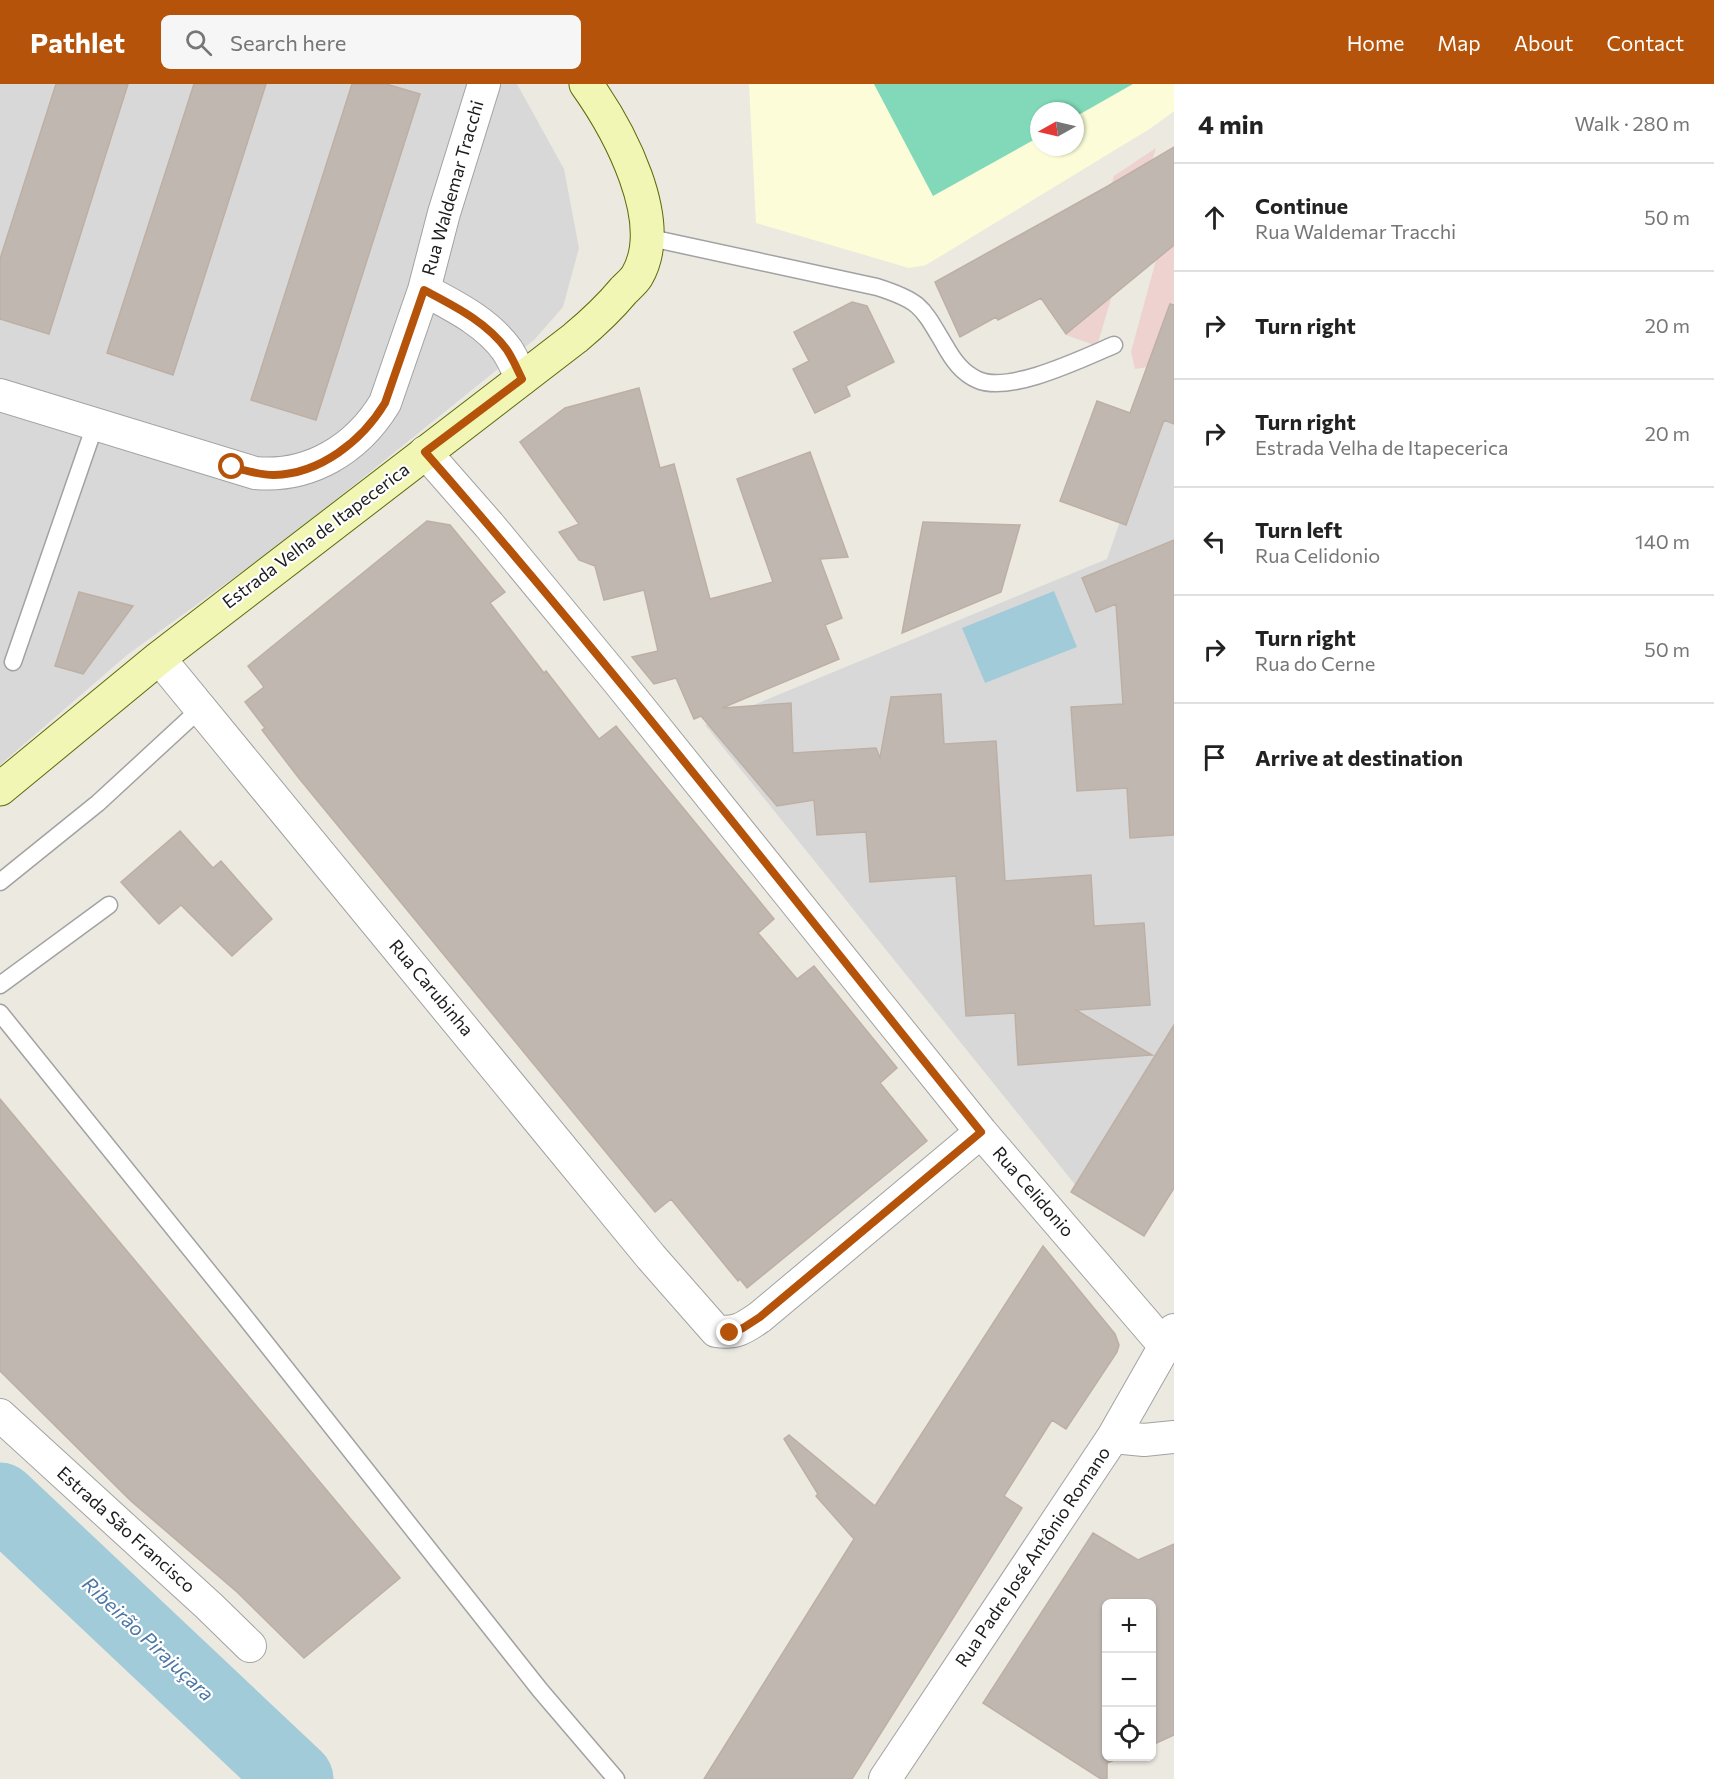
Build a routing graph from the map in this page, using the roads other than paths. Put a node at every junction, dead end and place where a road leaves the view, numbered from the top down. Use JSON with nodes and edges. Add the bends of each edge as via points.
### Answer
{"nodes":[{"id":1,"x":484,"y":84,"type":"edge"},
{"id":2,"x":586,"y":84,"type":"edge"},
{"id":3,"x":646,"y":237,"type":"junction"},
{"id":4,"x":424,"y":290,"type":"junction"},
{"id":5,"x":1114,"y":345,"type":"dead end"},
{"id":6,"x":522,"y":379,"type":"junction"},
{"id":7,"x":0,"y":395,"type":"edge"},
{"id":8,"x":95,"y":425,"type":"junction"},
{"id":9,"x":425,"y":452,"type":"junction"},
{"id":10,"x":159,"y":658,"type":"junction"},
{"id":11,"x":13,"y":662,"type":"dead end"},
{"id":12,"x":200,"y":709,"type":"junction"},
{"id":13,"x":0,"y":789,"type":"edge"},
{"id":14,"x":0,"y":882,"type":"edge"},
{"id":15,"x":109,"y":905,"type":"dead end"},
{"id":16,"x":0,"y":985,"type":"edge"},
{"id":17,"x":0,"y":1013,"type":"edge"},
{"id":18,"x":981,"y":1132,"type":"junction"},
{"id":19,"x":1169,"y":1338,"type":"edge"},
{"id":20,"x":0,"y":1415,"type":"edge"},
{"id":21,"x":1113,"y":1437,"type":"junction"},
{"id":22,"x":1174,"y":1437,"type":"edge"},
{"id":23,"x":250,"y":1646,"type":"dead end"},
{"id":24,"x":616,"y":1779,"type":"edge"},
{"id":25,"x":885,"y":1779,"type":"edge"}],
"edges":[{"from":1,"to":4,"type":"street","name":"Rua Waldemar Tracchi"},
{"from":2,"to":3,"type":"main road","name":"Estrada Velha de Itapecerica","via":[[628,158],[640,188]]},
{"from":3,"to":5,"type":"lane","via":[[903,295],[930,319],[960,369],[980,381],[1004,383],[1039,376]]},
{"from":3,"to":6,"type":"main road","name":"Estrada Velha de Itapecerica","via":[[637,276],[607,310]]},
{"from":4,"to":6,"type":"street","via":[[486,328],[507,350]]},
{"from":4,"to":8,"type":"street","name":"Rua Waldemar Tracchi","via":[[385,403],[374,420],[344,449],[297,472],[255,473]]},
{"from":6,"to":9,"type":"main road","name":"Estrada Velha de Itapecerica"},
{"from":7,"to":8,"type":"street","name":"Rua Waldemar Tracchi"},
{"from":8,"to":11,"type":"lane"},
{"from":9,"to":10,"type":"main road","name":"Estrada Velha de Itapecerica"},
{"from":9,"to":18,"type":"street","name":"Rua Celidonio","via":[[618,681]]},
{"from":10,"to":12,"type":"street","name":"Rua Carubinha"},
{"from":10,"to":13,"type":"main road","name":"Estrada Velha de Itapecerica"},
{"from":12,"to":14,"type":"lane","via":[[98,803]]},
{"from":12,"to":18,"type":"street","name":"Rua Carubinha","via":[[716,1331],[730,1333],[760,1317]]},
{"from":15,"to":16,"type":"lane"},
{"from":17,"to":24,"type":"lane","via":[[540,1690]]},
{"from":18,"to":19,"type":"street","name":"Rua Celidonio"},
{"from":19,"to":21,"type":"street","name":"Rua Padre José Antônio Romano"},
{"from":20,"to":23,"type":"street","name":"Estrada São Francisco"},
{"from":21,"to":22,"type":"street"},
{"from":21,"to":25,"type":"street","name":"Rua Padre José Antônio Romano"}]}
